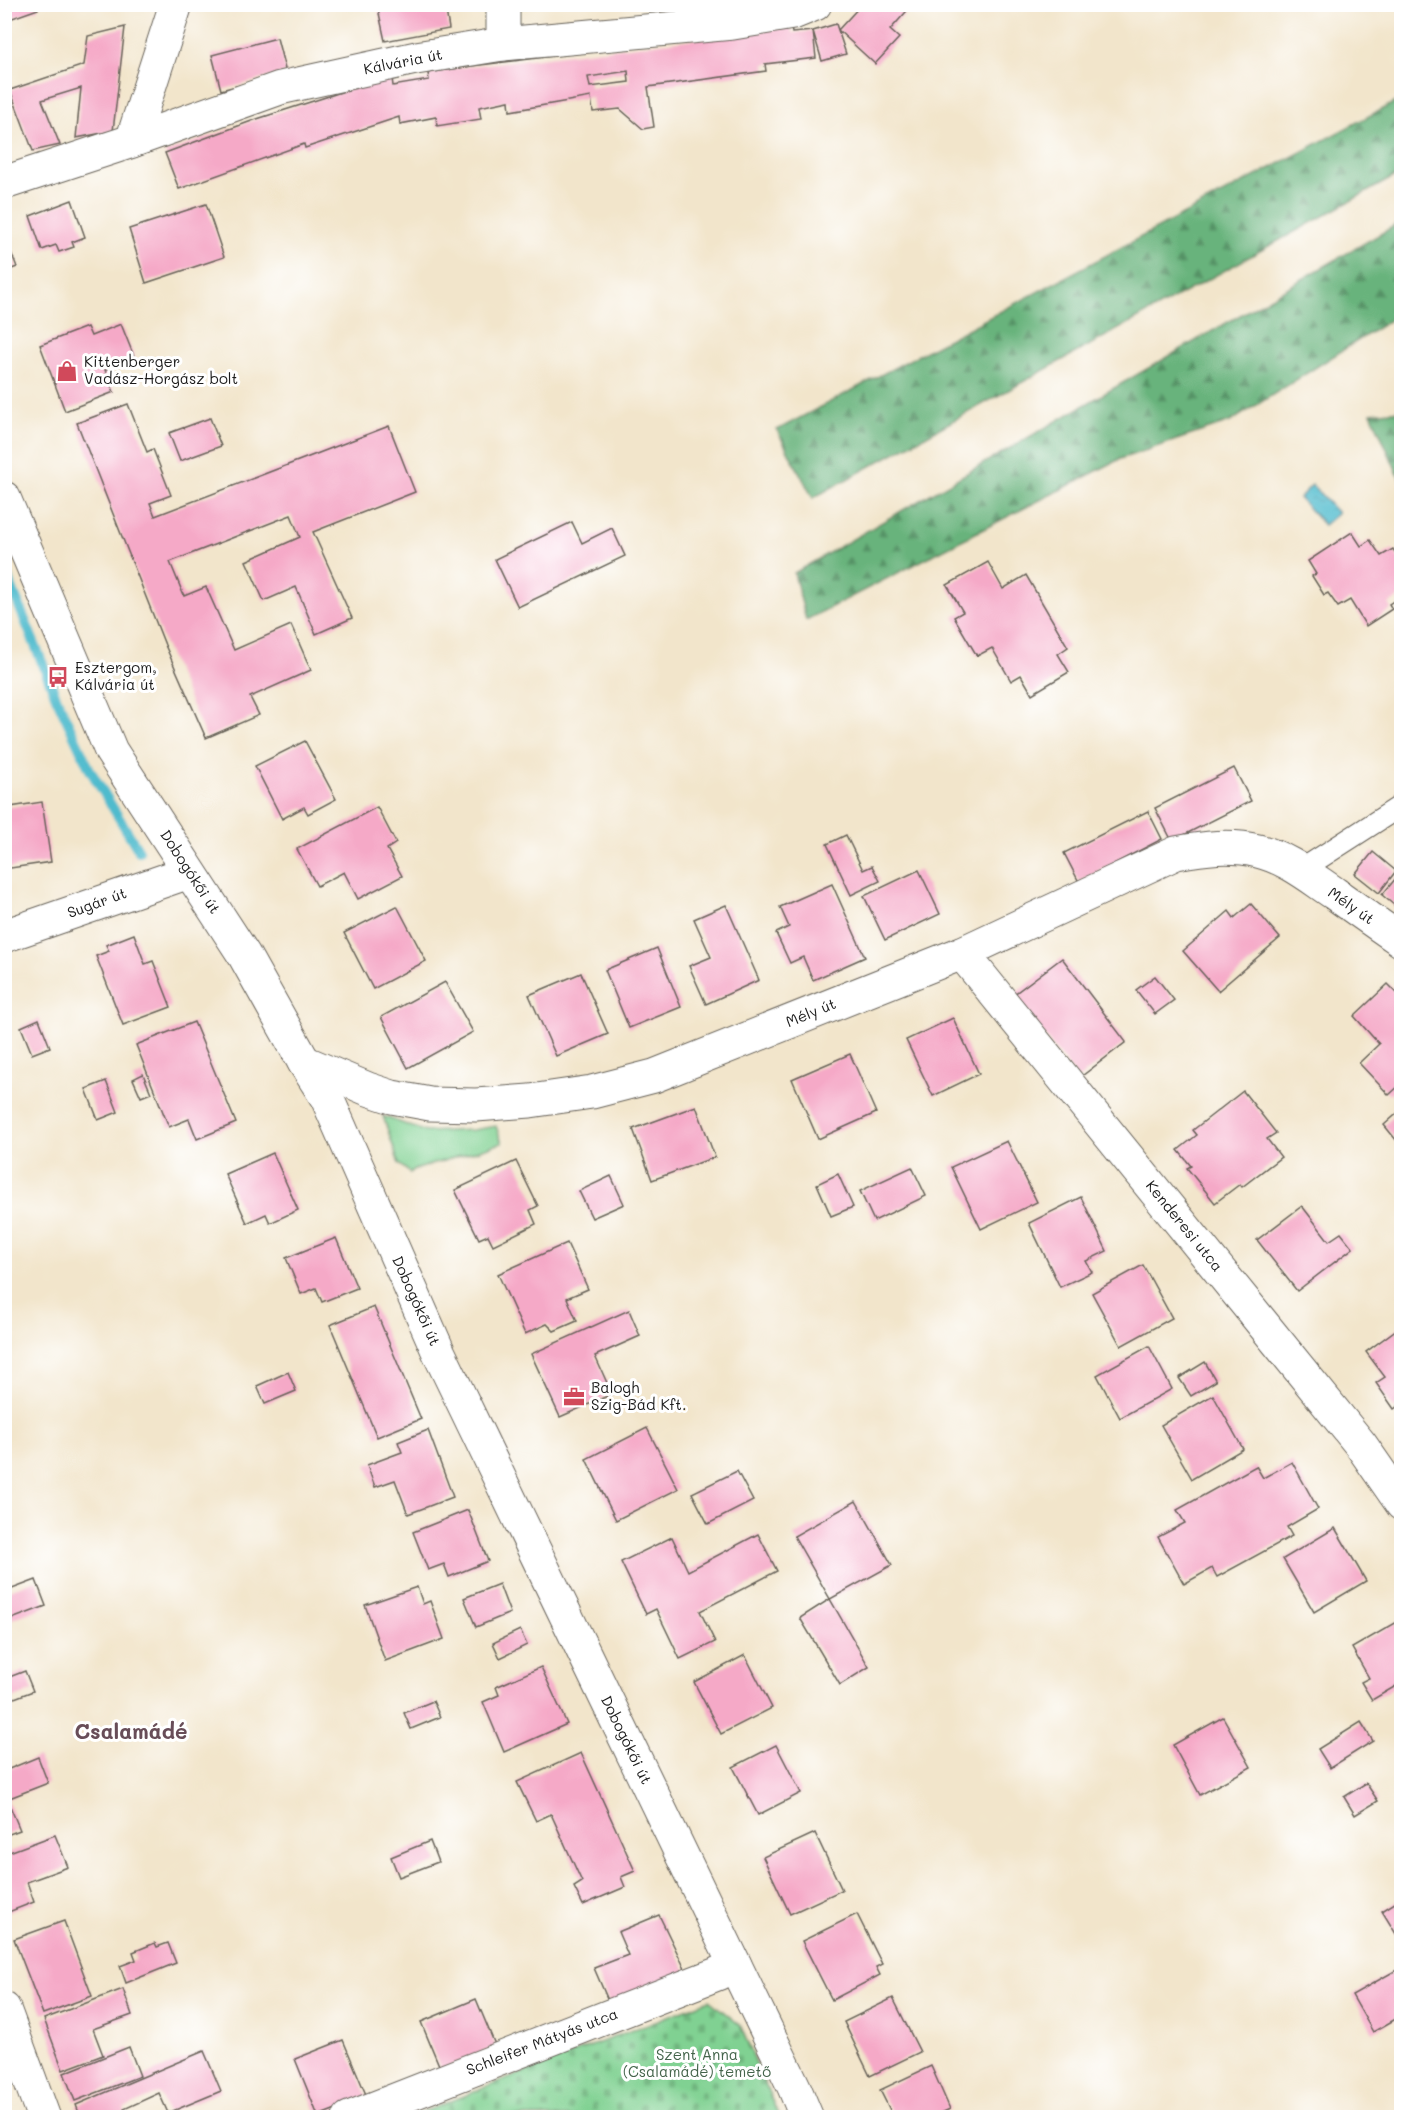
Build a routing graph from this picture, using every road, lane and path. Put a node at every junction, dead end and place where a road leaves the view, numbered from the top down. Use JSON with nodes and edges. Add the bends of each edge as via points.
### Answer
{"nodes":[{"id":1,"x":177,"y":4,"type":"edge"},
{"id":2,"x":503,"y":4,"type":"edge"},
{"id":3,"x":815,"y":4,"type":"edge"},
{"id":4,"x":503,"y":44,"type":"junction"},
{"id":5,"x":132,"y":141,"type":"junction"},
{"id":6,"x":4,"y":183,"type":"edge"},
{"id":7,"x":4,"y":498,"type":"edge"},
{"id":8,"x":1401,"y":805,"type":"edge"},
{"id":9,"x":1301,"y":870,"type":"junction"},
{"id":10,"x":189,"y":872,"type":"junction"},
{"id":11,"x":4,"y":936,"type":"edge"},
{"id":12,"x":1401,"y":941,"type":"edge"},
{"id":13,"x":962,"y":952,"type":"junction"},
{"id":14,"x":304,"y":1062,"type":"junction"},
{"id":15,"x":1401,"y":1504,"type":"edge"},
{"id":16,"x":735,"y":1965,"type":"junction"},
{"id":17,"x":4,"y":2009,"type":"edge"},
{"id":18,"x":44,"y":2118,"type":"edge"},
{"id":19,"x":349,"y":2118,"type":"edge"},
{"id":20,"x":807,"y":2118,"type":"edge"}],
"edges":[{"from":1,"to":5,"type":"street"},
{"from":2,"to":4,"type":"street"},
{"from":3,"to":4,"type":"street","name":"Kálvária út","via":[[793,13],[733,23]]},
{"from":4,"to":5,"type":"street","name":"Kálvária út","via":[[416,58],[280,88]]},
{"from":5,"to":6,"type":"street","name":"Kálvária út"},
{"from":7,"to":10,"type":"street","name":"Dobogókői út","via":[[111,751]]},
{"from":8,"to":9,"type":"lane"},
{"from":9,"to":12,"type":"street","name":"Mély út"},
{"from":9,"to":13,"type":"street","name":"Mély út","via":[[1257,850],[1201,848],[1176,853]]},
{"from":10,"to":11,"type":"street","name":"Sugár út"},
{"from":10,"to":14,"type":"street","name":"Dobogókői út","via":[[244,956]]},
{"from":13,"to":14,"type":"street","name":"Mély út","via":[[654,1076],[592,1092],[476,1105],[430,1104],[376,1092]]},
{"from":13,"to":15,"type":"street","name":"Kenderesi utca","via":[[1361,1444]]},
{"from":14,"to":16,"type":"street","name":"Dobogókői út","via":[[327,1098],[439,1353]]},
{"from":16,"to":19,"type":"street","name":"Schleifer Mátyás utca"},
{"from":16,"to":20,"type":"street","name":"Dobogókői út"},
{"from":17,"to":18,"type":"street"}]}
